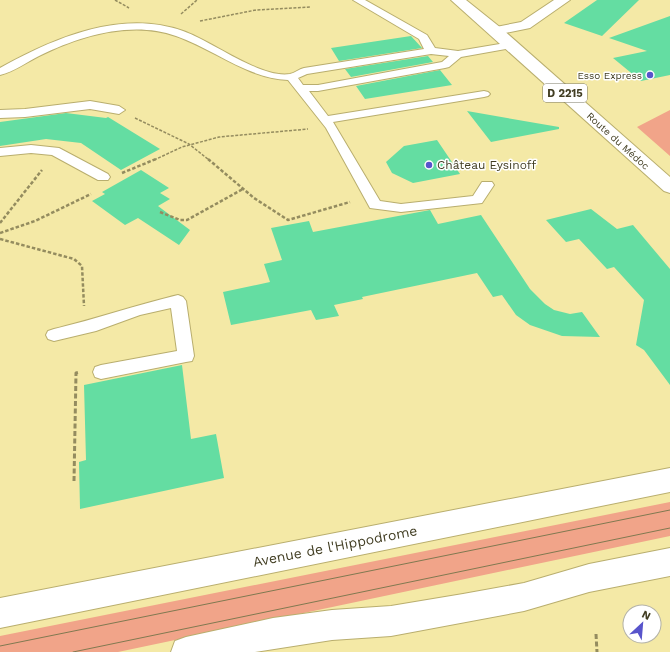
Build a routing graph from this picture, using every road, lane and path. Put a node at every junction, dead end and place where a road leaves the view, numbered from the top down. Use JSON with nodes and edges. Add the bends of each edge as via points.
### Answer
{"nodes":[{"id":1,"x":358,"y":0,"type":"edge"},
{"id":2,"x":458,"y":0,"type":"edge"},
{"id":3,"x":563,"y":0,"type":"edge"},
{"id":4,"x":310,"y":6,"type":"dead end"},
{"id":5,"x":171,"y":31,"type":"junction"},
{"id":6,"x":496,"y":31,"type":"junction"},
{"id":7,"x":512,"y":45,"type":"junction"},
{"id":8,"x":430,"y":51,"type":"junction"},
{"id":9,"x":458,"y":54,"type":"junction"},
{"id":10,"x":0,"y":72,"type":"edge"},
{"id":11,"x":291,"y":77,"type":"junction"},
{"id":12,"x":300,"y":88,"type":"junction"},
{"id":13,"x":484,"y":94,"type":"dead end"},
{"id":14,"x":119,"y":110,"type":"joint"},
{"id":15,"x":0,"y":114,"type":"edge"},
{"id":16,"x":328,"y":124,"type":"junction"},
{"id":17,"x":189,"y":144,"type":"junction"},
{"id":18,"x":55,"y":151,"type":"junction"},
{"id":19,"x":0,"y":152,"type":"edge"},
{"id":20,"x":103,"y":177,"type":"junction"},
{"id":21,"x":487,"y":185,"type":"dead end"},
{"id":22,"x":670,"y":187,"type":"edge"},
{"id":23,"x":243,"y":189,"type":"junction"},
{"id":24,"x":370,"y":196,"type":"junction"},
{"id":25,"x":160,"y":212,"type":"dead end"},
{"id":26,"x":0,"y":223,"type":"edge"},
{"id":27,"x":0,"y":233,"type":"edge"},
{"id":28,"x":54,"y":335,"type":"dead end"},
{"id":29,"x":101,"y":372,"type":"dead end"},
{"id":30,"x":670,"y":480,"type":"edge"},
{"id":31,"x":670,"y":562,"type":"edge"},
{"id":32,"x":0,"y":613,"type":"edge"},
{"id":33,"x":596,"y":634,"type":"dead end"},
{"id":34,"x":186,"y":652,"type":"edge"},
{"id":35,"x":597,"y":652,"type":"edge"}],
"edges":[{"from":1,"to":8,"type":"lane","via":[[423,36]]},
{"from":2,"to":6,"type":"street","name":"Route du Médoc","number":"D 2215"},
{"from":3,"to":6,"type":"street","via":[[525,25]]},
{"from":4,"to":5,"type":"path","via":[[256,10]]},
{"from":5,"to":10,"type":"lane","via":[[144,27],[93,32],[28,56]]},
{"from":5,"to":11,"type":"lane","via":[[261,73]]},
{"from":6,"to":7,"type":"street","name":"Route du Médoc","number":"D 2215"},
{"from":7,"to":9,"type":"lane"},
{"from":7,"to":22,"type":"street","name":"Route du Médoc","number":"D 2215"},
{"from":8,"to":9,"type":"lane"},
{"from":8,"to":11,"type":"lane","via":[[304,71]]},
{"from":9,"to":12,"type":"lane","via":[[445,65],[318,88]]},
{"from":11,"to":12,"type":"lane"},
{"from":12,"to":16,"type":"lane"},
{"from":13,"to":16,"type":"lane"},
{"from":14,"to":15,"type":"lane","via":[[90,105],[26,114]]},
{"from":14,"to":17,"type":"path"},
{"from":16,"to":17,"type":"path","via":[[226,135]]},
{"from":16,"to":24,"type":"lane"},
{"from":17,"to":20,"type":"path","via":[[126,172]]},
{"from":17,"to":23,"type":"path"},
{"from":18,"to":19,"type":"lane","via":[[31,149]]},
{"from":18,"to":20,"type":"lane"},
{"from":18,"to":26,"type":"path"},
{"from":20,"to":27,"type":"path","via":[[95,192],[20,228]]},
{"from":21,"to":24,"type":"lane","via":[[477,200],[401,208],[375,205]]},
{"from":23,"to":24,"type":"path","via":[[288,220]]},
{"from":23,"to":25,"type":"path","via":[[187,220]]},
{"from":28,"to":29,"type":"lane","via":[[178,301],[186,356]]},
{"from":30,"to":32,"type":"street","name":"Avenue de l'Hippodrome"},
{"from":31,"to":34,"type":"street","via":[[589,578],[524,597],[463,609],[391,621],[273,633]]},
{"from":33,"to":35,"type":"path"}]}
